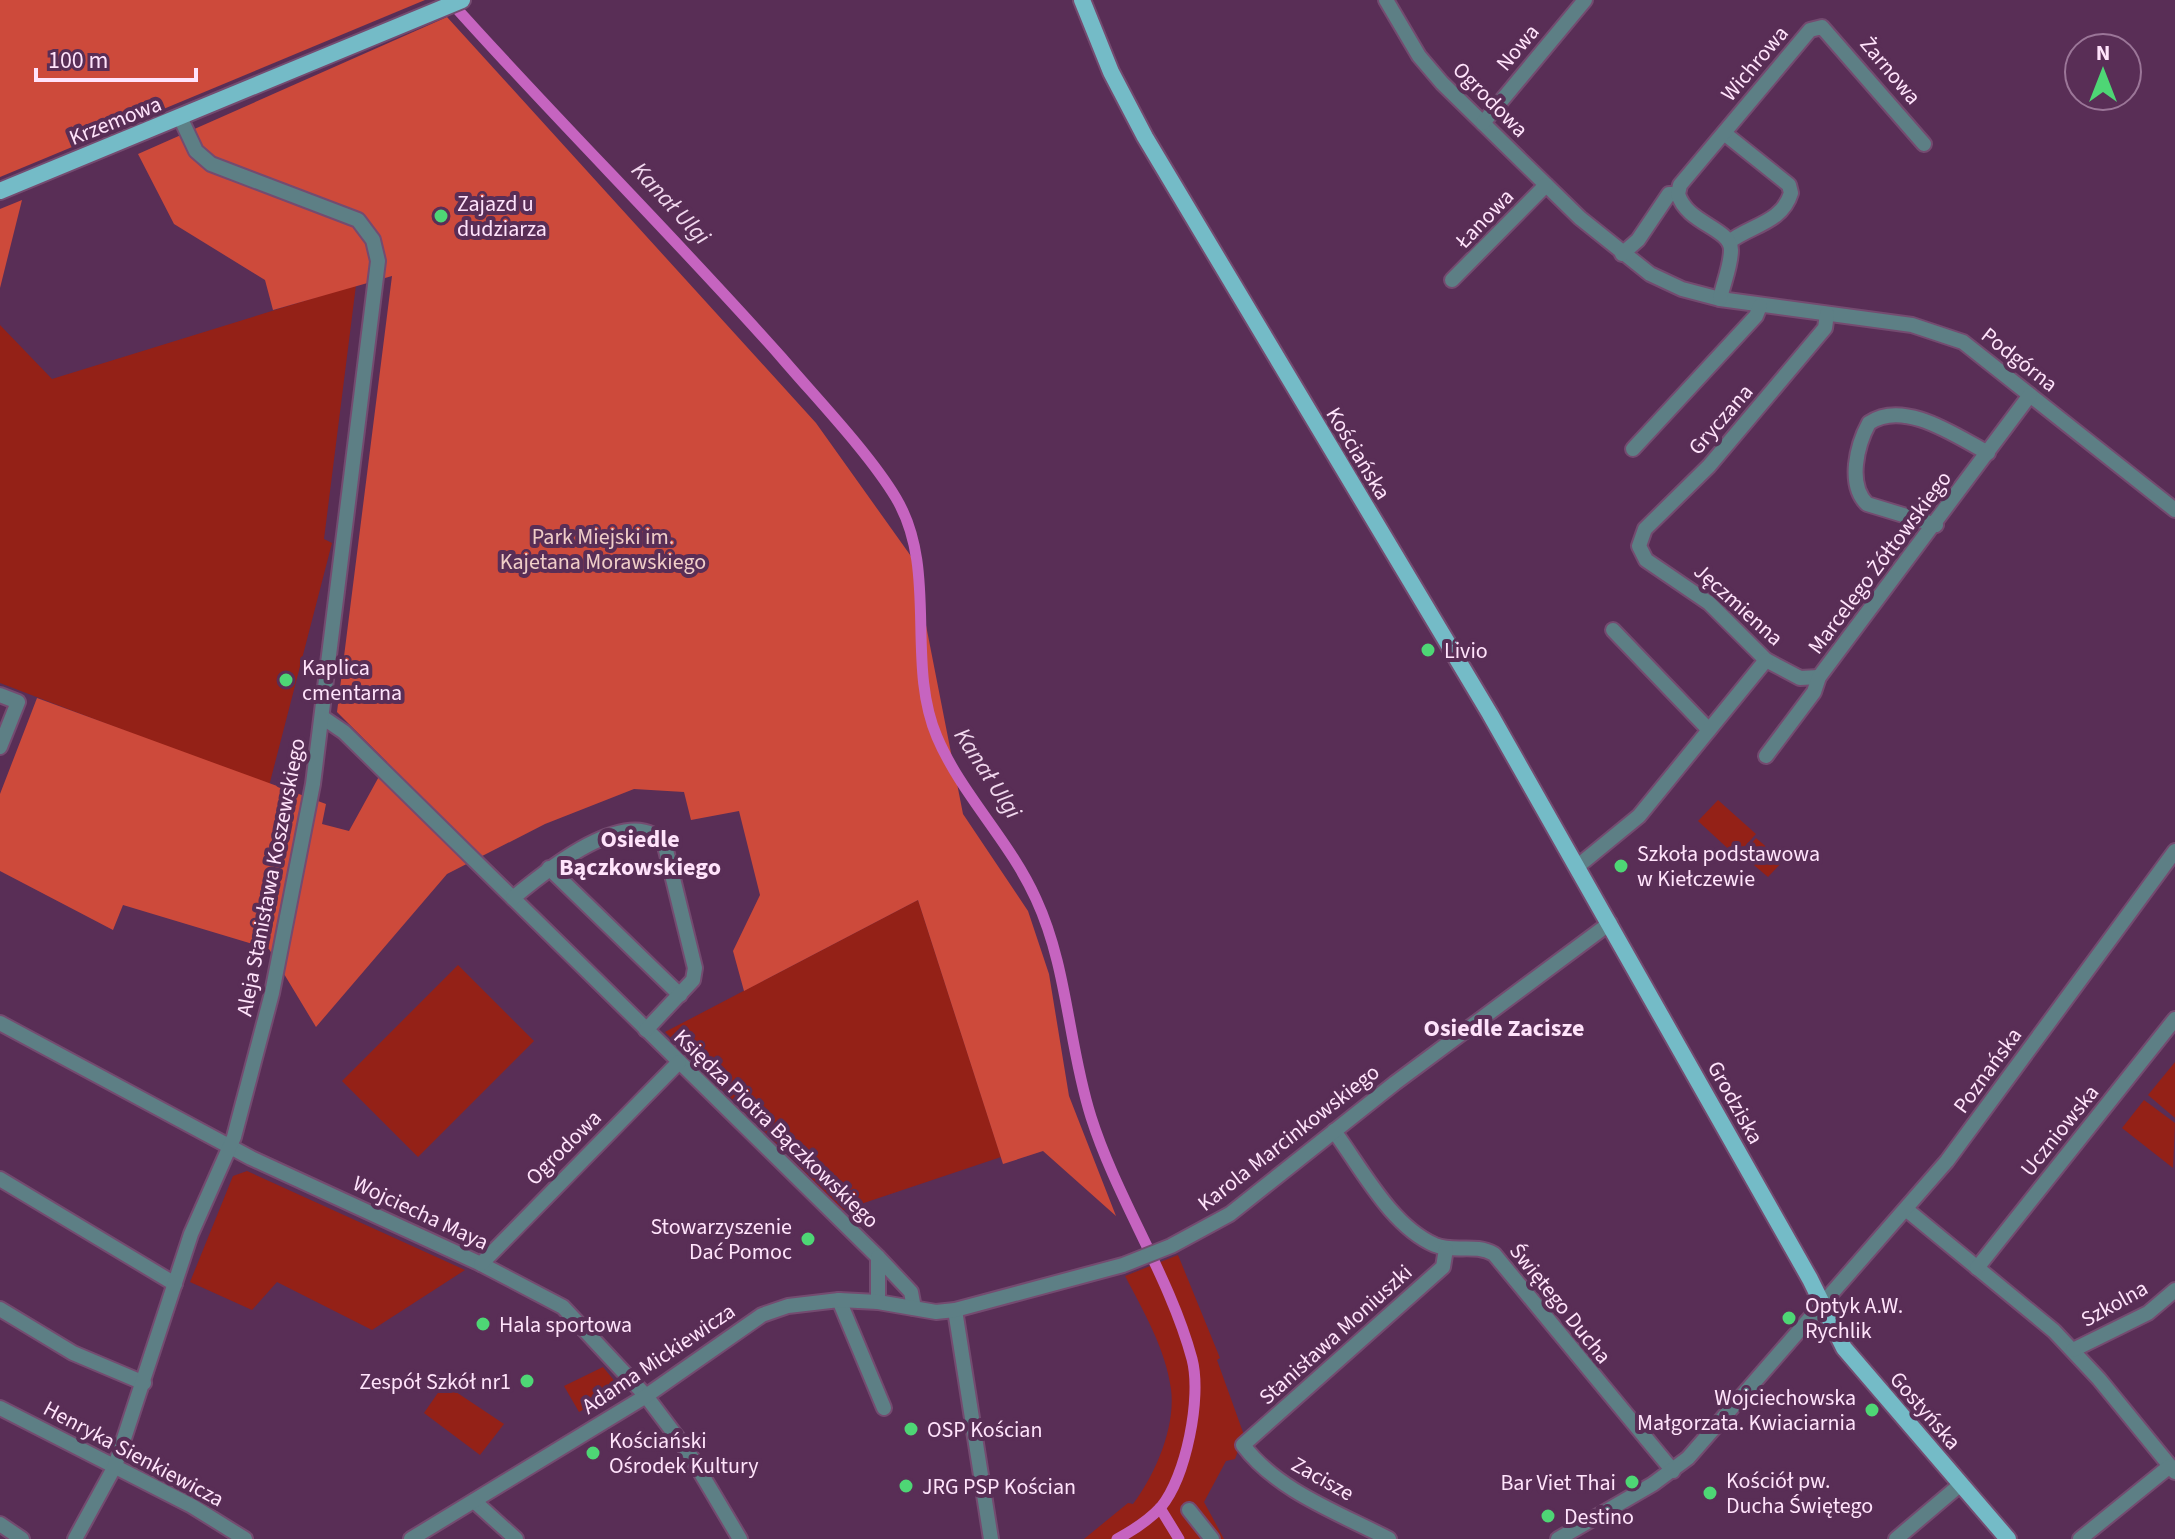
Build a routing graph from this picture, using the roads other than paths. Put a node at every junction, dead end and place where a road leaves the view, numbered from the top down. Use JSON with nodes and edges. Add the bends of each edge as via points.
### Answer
{"nodes":[{"id":1,"x":462,"y":0,"type":"edge"},
{"id":2,"x":1082,"y":0,"type":"edge"},
{"id":3,"x":1386,"y":0,"type":"edge"},
{"id":4,"x":1585,"y":0,"type":"edge"},
{"id":5,"x":1822,"y":27,"type":"joint"},
{"id":6,"x":180,"y":117,"type":"junction"},
{"id":7,"x":1483,"y":123,"type":"junction"},
{"id":8,"x":1724,"y":133,"type":"junction"},
{"id":9,"x":1924,"y":144,"type":"dead end"},
{"id":10,"x":1546,"y":185,"type":"junction"},
{"id":11,"x":0,"y":191,"type":"edge"},
{"id":12,"x":1678,"y":194,"type":"junction"},
{"id":13,"x":1580,"y":218,"type":"joint"},
{"id":14,"x":1729,"y":242,"type":"junction"},
{"id":15,"x":1622,"y":254,"type":"junction"},
{"id":16,"x":1452,"y":280,"type":"dead end"},
{"id":17,"x":1720,"y":299,"type":"junction"},
{"id":18,"x":1760,"y":306,"type":"junction"},
{"id":19,"x":1827,"y":314,"type":"junction"},
{"id":20,"x":2030,"y":395,"type":"junction"},
{"id":21,"x":1633,"y":449,"type":"dead end"},
{"id":22,"x":1988,"y":453,"type":"junction"},
{"id":23,"x":2175,"y":510,"type":"edge"},
{"id":24,"x":1936,"y":525,"type":"junction"},
{"id":25,"x":1639,"y":546,"type":"joint"},
{"id":26,"x":1613,"y":630,"type":"dead end"},
{"id":27,"x":1766,"y":660,"type":"junction"},
{"id":28,"x":1819,"y":677,"type":"junction"},
{"id":29,"x":0,"y":695,"type":"edge"},
{"id":30,"x":322,"y":717,"type":"junction"},
{"id":31,"x":1709,"y":730,"type":"junction"},
{"id":32,"x":0,"y":747,"type":"edge"},
{"id":33,"x":1766,"y":756,"type":"dead end"},
{"id":34,"x":2175,"y":851,"type":"edge"},
{"id":35,"x":1578,"y":866,"type":"junction"},
{"id":36,"x":549,"y":868,"type":"junction"},
{"id":37,"x":513,"y":898,"type":"junction"},
{"id":38,"x":1610,"y":923,"type":"junction"},
{"id":39,"x":680,"y":995,"type":"junction"},
{"id":40,"x":0,"y":1023,"type":"edge"},
{"id":41,"x":2174,"y":1024,"type":"edge"},
{"id":42,"x":646,"y":1030,"type":"junction"},
{"id":43,"x":679,"y":1062,"type":"junction"},
{"id":44,"x":1334,"y":1131,"type":"junction"},
{"id":45,"x":231,"y":1147,"type":"junction"},
{"id":46,"x":0,"y":1179,"type":"edge"},
{"id":47,"x":1907,"y":1210,"type":"junction"},
{"id":48,"x":1446,"y":1249,"type":"junction"},
{"id":49,"x":878,"y":1257,"type":"junction"},
{"id":50,"x":481,"y":1264,"type":"junction"},
{"id":51,"x":1977,"y":1268,"type":"junction"},
{"id":52,"x":175,"y":1284,"type":"junction"},
{"id":53,"x":2175,"y":1290,"type":"edge"},
{"id":54,"x":839,"y":1300,"type":"junction"},
{"id":55,"x":878,"y":1302,"type":"junction"},
{"id":56,"x":1821,"y":1304,"type":"junction"},
{"id":57,"x":914,"y":1308,"type":"junction"},
{"id":58,"x":0,"y":1309,"type":"edge"},
{"id":59,"x":955,"y":1310,"type":"junction"},
{"id":60,"x":2073,"y":1350,"type":"junction"},
{"id":61,"x":144,"y":1383,"type":"junction"},
{"id":62,"x":646,"y":1396,"type":"junction"},
{"id":63,"x":0,"y":1408,"type":"edge"},
{"id":64,"x":884,"y":1408,"type":"dead end"},
{"id":65,"x":1243,"y":1445,"type":"joint"},
{"id":66,"x":115,"y":1466,"type":"junction"},
{"id":67,"x":2173,"y":1469,"type":"edge"},
{"id":68,"x":1673,"y":1471,"type":"junction"},
{"id":69,"x":1961,"y":1484,"type":"junction"},
{"id":70,"x":474,"y":1501,"type":"junction"},
{"id":71,"x":1189,"y":1510,"type":"dead end"},
{"id":72,"x":0,"y":1524,"type":"edge"},
{"id":73,"x":22,"y":1539,"type":"edge"},
{"id":74,"x":75,"y":1539,"type":"edge"},
{"id":75,"x":245,"y":1539,"type":"edge"},
{"id":76,"x":411,"y":1539,"type":"edge"},
{"id":77,"x":516,"y":1539,"type":"edge"},
{"id":78,"x":740,"y":1539,"type":"edge"},
{"id":79,"x":991,"y":1539,"type":"edge"},
{"id":80,"x":1212,"y":1539,"type":"edge"},
{"id":81,"x":1389,"y":1539,"type":"edge"},
{"id":82,"x":1558,"y":1539,"type":"edge"},
{"id":83,"x":1896,"y":1539,"type":"edge"},
{"id":84,"x":2008,"y":1539,"type":"edge"},
{"id":85,"x":2080,"y":1539,"type":"edge"}],
"edges":[{"from":1,"to":6,"type":"main road","name":"Krzemowa"},
{"from":2,"to":35,"type":"main road","name":"Kościańska","via":[[1145,137]]},
{"from":3,"to":7,"type":"street","name":"Ogrodowa","via":[[1419,56]]},
{"from":4,"to":7,"type":"street","name":"Nowa"},
{"from":5,"to":8,"type":"street","name":"Wichrowa","via":[[1810,30]]},
{"from":5,"to":9,"type":"street","name":"Żarnowa"},
{"from":6,"to":11,"type":"main road","name":"Krzemowa"},
{"from":6,"to":30,"type":"street","name":"Aleja Stanisława Koszewskiego","via":[[196,151],[211,164],[350,215],[364,226],[376,249]]},
{"from":7,"to":10,"type":"street","name":"Ogrodowa"},
{"from":8,"to":12,"type":"street","name":"Wichrowa"},
{"from":8,"to":14,"type":"street","name":"Wichrowa","via":[[1789,185],[1791,193],[1767,223]]},
{"from":10,"to":13,"type":"street","name":"Ogrodowa"},
{"from":10,"to":16,"type":"street","name":"Łanowa"},
{"from":12,"to":14,"type":"street","via":[[1688,214]]},
{"from":12,"to":15,"type":"street","via":[[1669,194]]},
{"from":13,"to":15,"type":"street","name":"Podgórna"},
{"from":14,"to":17,"type":"street"},
{"from":15,"to":17,"type":"street","name":"Podgórna","via":[[1682,289]]},
{"from":17,"to":18,"type":"street","name":"Podgórna"},
{"from":18,"to":19,"type":"street","name":"Podgórna"},
{"from":18,"to":21,"type":"street"},
{"from":19,"to":20,"type":"street","name":"Podgórna","via":[[1943,334],[1979,353]]},
{"from":19,"to":25,"type":"street","name":"Gryczana","via":[[1825,328],[1709,466],[1645,529]]},
{"from":20,"to":22,"type":"street","name":"Marcelego Żółtowskiego"},
{"from":20,"to":23,"type":"street","name":"Podgórna"},
{"from":22,"to":24,"type":"street","name":"Marcelego Żółtowskiego"},
{"from":22,"to":24,"type":"street","via":[[1942,427],[1910,418],[1884,415],[1869,423],[1856,474],[1861,498]]},
{"from":24,"to":28,"type":"street","name":"Marcelego Żółtowskiego"},
{"from":25,"to":27,"type":"street","name":"Jęczmienna","via":[[1646,560],[1709,603]]},
{"from":26,"to":31,"type":"street"},
{"from":27,"to":28,"type":"street","name":"Jęczmienna","via":[[1800,678]]},
{"from":27,"to":31,"type":"street"},
{"from":28,"to":33,"type":"street","name":"Marcelego Żółtowskiego","via":[[1814,692]]},
{"from":29,"to":32,"type":"street","via":[[18,702]]},
{"from":30,"to":37,"type":"street","name":"Księdza Piotra Bączkowskiego","via":[[344,732]]},
{"from":30,"to":45,"type":"street","name":"Aleja Stanisława Koszewskiego","via":[[276,973]]},
{"from":31,"to":35,"type":"street","via":[[1639,816]]},
{"from":34,"to":47,"type":"street","name":"Poznańska"},
{"from":35,"to":38,"type":"main road","name":"Kościańska"},
{"from":36,"to":37,"type":"street","name":"Księdza Piotra Bączkowskiego"},
{"from":36,"to":39,"type":"street","name":"Księdza Piotra Bączkowskiego"},
{"from":36,"to":39,"type":"street","name":"Księdza Piotra Bączkowskiego","via":[[561,857],[628,830],[658,836],[665,846],[695,968],[693,980]]},
{"from":37,"to":42,"type":"street","name":"Księdza Piotra Bączkowskiego"},
{"from":38,"to":44,"type":"street","name":"Karola Marcinkowskiego"},
{"from":38,"to":56,"type":"main road","name":"Grodziska"},
{"from":39,"to":42,"type":"street","name":"Księdza Piotra Bączkowskiego"},
{"from":40,"to":45,"type":"street","name":"Wojciecha Maya"},
{"from":41,"to":51,"type":"street","name":"Uczniowska"},
{"from":42,"to":43,"type":"street","name":"Księdza Piotra Bączkowskiego"},
{"from":43,"to":49,"type":"street","name":"Księdza Piotra Bączkowskiego"},
{"from":43,"to":50,"type":"street","name":"Ogrodowa"},
{"from":44,"to":48,"type":"street","name":"Świętego Ducha","via":[[1406,1228]]},
{"from":44,"to":59,"type":"street","name":"Karola Marcinkowskiego","via":[[1230,1214],[1168,1248]]},
{"from":45,"to":50,"type":"street","name":"Wojciecha Maya"},
{"from":45,"to":52,"type":"street","name":"Aleja Stanisława Koszewskiego","via":[[191,1234]]},
{"from":46,"to":52,"type":"street"},
{"from":47,"to":51,"type":"street"},
{"from":47,"to":56,"type":"street","name":"Poznańska"},
{"from":48,"to":65,"type":"street","name":"Stanisława Moniuszki","via":[[1443,1267]]},
{"from":48,"to":68,"type":"street","name":"Świętego Ducha","via":[[1477,1248],[1494,1254]]},
{"from":49,"to":55,"type":"street","name":"Księdza Piotra Bączkowskiego"},
{"from":49,"to":57,"type":"street","name":"Księdza Piotra Bączkowskiego","via":[[911,1292]]},
{"from":50,"to":62,"type":"street","name":"Wojciecha Maya","via":[[563,1307]]},
{"from":51,"to":60,"type":"street"},
{"from":52,"to":61,"type":"street","name":"Aleja Stanisława Koszewskiego"},
{"from":53,"to":60,"type":"street","name":"Szkolna","via":[[2148,1313]]},
{"from":54,"to":55,"type":"street","name":"Adama Mickiewicza"},
{"from":54,"to":62,"type":"street","name":"Adama Mickiewicza","via":[[762,1315]]},
{"from":54,"to":64,"type":"street"},
{"from":55,"to":57,"type":"street","name":"Adama Mickiewicza"},
{"from":56,"to":68,"type":"street","name":"Poznańska"},
{"from":56,"to":69,"type":"main road","name":"Gostyńska","via":[[1844,1348]]},
{"from":57,"to":59,"type":"street","name":"Adama Mickiewicza"},
{"from":58,"to":61,"type":"street","via":[[73,1353]]},
{"from":59,"to":79,"type":"street"},
{"from":60,"to":67,"type":"street"},
{"from":61,"to":66,"type":"street","name":"Aleja Stanisława Koszewskiego"},
{"from":62,"to":70,"type":"street","name":"Adama Mickiewicza"},
{"from":62,"to":78,"type":"street","name":"Wojciecha Maya","via":[[689,1453]]},
{"from":63,"to":66,"type":"street","name":"Henryka Sienkiewicza"},
{"from":65,"to":81,"type":"street","name":"Zacisze","via":[[1255,1462],[1285,1485]]},
{"from":66,"to":74,"type":"street","name":"Aleja Stanisława Koszewskiego"},
{"from":66,"to":75,"type":"street","name":"Henryka Sienkiewicza"},
{"from":67,"to":85,"type":"street"},
{"from":68,"to":82,"type":"street","name":"Poznańska"},
{"from":69,"to":83,"type":"street"},
{"from":69,"to":84,"type":"main road","name":"Gostyńska"},
{"from":70,"to":76,"type":"street","name":"Adama Mickiewicza"},
{"from":70,"to":77,"type":"street"},
{"from":71,"to":80,"type":"street"},
{"from":72,"to":73,"type":"street"}]}
